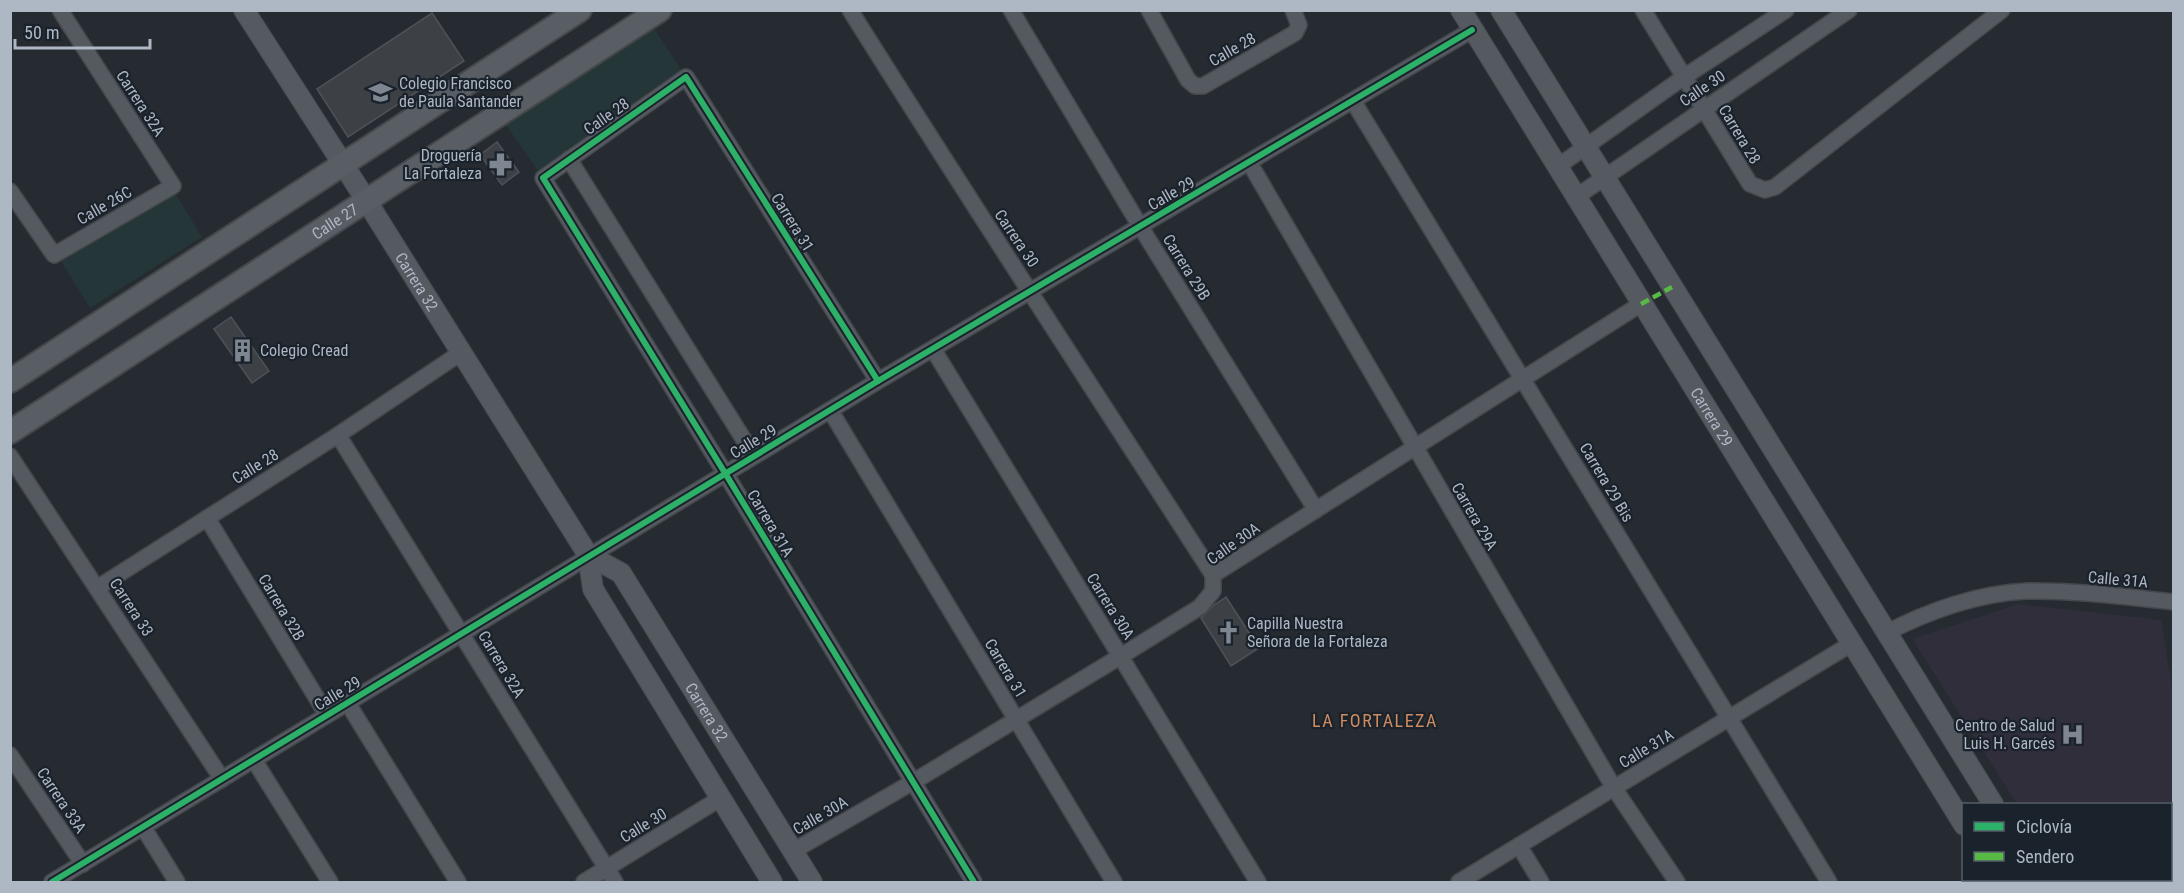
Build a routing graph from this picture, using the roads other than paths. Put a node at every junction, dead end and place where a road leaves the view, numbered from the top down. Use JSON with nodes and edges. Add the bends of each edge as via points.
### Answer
{"nodes":[{"id":1,"x":60,"y":10,"type":"edge"},
{"id":2,"x":244,"y":10,"type":"edge"},
{"id":3,"x":580,"y":10,"type":"edge"},
{"id":4,"x":660,"y":10,"type":"edge"},
{"id":5,"x":850,"y":10,"type":"edge"},
{"id":6,"x":1011,"y":10,"type":"edge"},
{"id":7,"x":1149,"y":10,"type":"edge"},
{"id":8,"x":1461,"y":10,"type":"edge"},
{"id":9,"x":1501,"y":10,"type":"edge"},
{"id":10,"x":1643,"y":10,"type":"edge"},
{"id":11,"x":1786,"y":10,"type":"edge"},
{"id":12,"x":1850,"y":10,"type":"edge"},
{"id":13,"x":2002,"y":10,"type":"edge"},
{"id":14,"x":1295,"y":14,"type":"edge"},
{"id":15,"x":1472,"y":30,"type":"junction"},
{"id":16,"x":686,"y":77,"type":"joint"},
{"id":17,"x":1684,"y":77,"type":"junction"},
{"id":18,"x":1353,"y":101,"type":"junction"},
{"id":19,"x":1704,"y":109,"type":"junction"},
{"id":20,"x":1585,"y":147,"type":"junction"},
{"id":21,"x":569,"y":159,"type":"junction"},
{"id":22,"x":1249,"y":162,"type":"junction"},
{"id":23,"x":343,"y":164,"type":"junction"},
{"id":24,"x":1557,"y":167,"type":"junction"},
{"id":25,"x":1604,"y":177,"type":"junction"},
{"id":26,"x":543,"y":178,"type":"joint"},
{"id":27,"x":173,"y":186,"type":"joint"},
{"id":28,"x":10,"y":190,"type":"edge"},
{"id":29,"x":1576,"y":197,"type":"junction"},
{"id":30,"x":366,"y":200,"type":"junction"},
{"id":31,"x":1140,"y":226,"type":"junction"},
{"id":32,"x":1031,"y":291,"type":"junction"},
{"id":33,"x":1641,"y":304,"type":"junction"},
{"id":34,"x":933,"y":349,"type":"junction"},
{"id":35,"x":462,"y":352,"type":"junction"},
{"id":36,"x":1524,"y":378,"type":"junction"},
{"id":37,"x":10,"y":381,"type":"edge"},
{"id":38,"x":878,"y":381,"type":"junction"},
{"id":39,"x":830,"y":410,"type":"junction"},
{"id":40,"x":10,"y":432,"type":"edge"},
{"id":41,"x":338,"y":435,"type":"junction"},
{"id":42,"x":1414,"y":448,"type":"junction"},
{"id":43,"x":10,"y":456,"type":"edge"},
{"id":44,"x":754,"y":456,"type":"junction"},
{"id":45,"x":725,"y":473,"type":"junction"},
{"id":46,"x":1316,"y":510,"type":"junction"},
{"id":47,"x":207,"y":518,"type":"junction"},
{"id":48,"x":588,"y":555,"type":"junction"},
{"id":49,"x":1213,"y":576,"type":"junction"},
{"id":50,"x":97,"y":588,"type":"junction"},
{"id":51,"x":2174,"y":602,"type":"edge"},
{"id":52,"x":462,"y":633,"type":"junction"},
{"id":53,"x":1886,"y":633,"type":"junction"},
{"id":54,"x":1851,"y":644,"type":"junction"},
{"id":55,"x":1121,"y":656,"type":"junction"},
{"id":56,"x":347,"y":702,"type":"junction"},
{"id":57,"x":327,"y":715,"type":"junction"},
{"id":58,"x":1729,"y":718,"type":"junction"},
{"id":59,"x":1016,"y":720,"type":"junction"},
{"id":60,"x":10,"y":755,"type":"edge"},
{"id":61,"x":254,"y":760,"type":"junction"},
{"id":62,"x":222,"y":779,"type":"junction"},
{"id":63,"x":913,"y":782,"type":"junction"},
{"id":64,"x":1614,"y":788,"type":"junction"},
{"id":65,"x":721,"y":798,"type":"junction"},
{"id":66,"x":1992,"y":803,"type":"edge"},
{"id":67,"x":1962,"y":822,"type":"edge"},
{"id":68,"x":142,"y":827,"type":"junction"},
{"id":69,"x":1519,"y":846,"type":"junction"},
{"id":70,"x":793,"y":851,"type":"junction"},
{"id":71,"x":83,"y":864,"type":"junction"},
{"id":72,"x":606,"y":868,"type":"junction"},
{"id":73,"x":52,"y":882,"type":"edge"},
{"id":74,"x":177,"y":882,"type":"edge"},
{"id":75,"x":330,"y":882,"type":"edge"},
{"id":76,"x":458,"y":882,"type":"edge"},
{"id":77,"x":584,"y":882,"type":"edge"},
{"id":78,"x":615,"y":882,"type":"edge"},
{"id":79,"x":772,"y":882,"type":"edge"},
{"id":80,"x":812,"y":882,"type":"edge"},
{"id":81,"x":974,"y":882,"type":"edge"},
{"id":82,"x":1113,"y":882,"type":"edge"},
{"id":83,"x":1258,"y":882,"type":"edge"},
{"id":84,"x":1459,"y":882,"type":"edge"},
{"id":85,"x":1541,"y":882,"type":"edge"},
{"id":86,"x":1677,"y":882,"type":"edge"},
{"id":87,"x":1829,"y":882,"type":"edge"}],
"edges":[{"from":1,"to":27,"type":"street","name":"Carrera 32A"},
{"from":2,"to":23,"type":"street","name":"Carrera 32"},
{"from":3,"to":23,"type":"main road"},
{"from":4,"to":30,"type":"main road","name":"Calle 27"},
{"from":5,"to":32,"type":"street","name":"Carrera 30"},
{"from":6,"to":31,"type":"street","name":"Carrera 29B"},
{"from":7,"to":14,"type":"street","name":"Calle 28","via":[[1195,86],[1203,86],[1295,33],[1299,25]]},
{"from":8,"to":15,"type":"street","name":"Carrera 29"},
{"from":9,"to":20,"type":"street"},
{"from":10,"to":17,"type":"street","name":"Carrera 28"},
{"from":11,"to":17,"type":"street","name":"Calle 30"},
{"from":12,"to":19,"type":"street","name":"Calle 30"},
{"from":13,"to":19,"type":"street","name":"Carrera 28","via":[[1775,187],[1765,190],[1750,184]]},
{"from":15,"to":18,"type":"street","name":"Calle 29"},
{"from":15,"to":24,"type":"street","name":"Carrera 29"},
{"from":16,"to":21,"type":"street","name":"Calle 28"},
{"from":16,"to":38,"type":"street","name":"Carrera 31"},
{"from":17,"to":19,"type":"street","name":"Carrera 28"},
{"from":17,"to":20,"type":"street","name":"Calle 30"},
{"from":18,"to":22,"type":"street","name":"Calle 29"},
{"from":18,"to":36,"type":"street","name":"Carrera 29 Bis"},
{"from":19,"to":25,"type":"street","name":"Calle 30"},
{"from":20,"to":24,"type":"street","name":"Calle 30"},
{"from":20,"to":25,"type":"street"},
{"from":21,"to":26,"type":"street","name":"Calle 28"},
{"from":21,"to":44,"type":"street"},
{"from":22,"to":31,"type":"street","name":"Calle 29"},
{"from":22,"to":42,"type":"street","name":"Carrera 29A"},
{"from":23,"to":30,"type":"street","name":"Carrera 32"},
{"from":23,"to":37,"type":"main road"},
{"from":24,"to":29,"type":"street","name":"Carrera 29"},
{"from":25,"to":29,"type":"street","name":"Calle 30"},
{"from":25,"to":53,"type":"street"},
{"from":26,"to":45,"type":"street","name":"Carrera 31A"},
{"from":27,"to":28,"type":"street","name":"Calle 26C","via":[[54,255]]},
{"from":29,"to":33,"type":"street","name":"Carrera 29"},
{"from":30,"to":35,"type":"street","name":"Carrera 32"},
{"from":30,"to":40,"type":"main road","name":"Calle 27"},
{"from":31,"to":32,"type":"street","name":"Calle 29"},
{"from":31,"to":46,"type":"street","name":"Carrera 29B"},
{"from":32,"to":34,"type":"street","name":"Calle 29"},
{"from":32,"to":49,"type":"street","name":"Carrera 30"},
{"from":33,"to":36,"type":"street","name":"Calle 30A"},
{"from":33,"to":54,"type":"street","name":"Carrera 29"},
{"from":34,"to":38,"type":"street","name":"Calle 29"},
{"from":34,"to":55,"type":"street","name":"Carrera 30A"},
{"from":35,"to":41,"type":"street","name":"Calle 28"},
{"from":35,"to":48,"type":"street","name":"Carrera 32"},
{"from":36,"to":42,"type":"street","name":"Calle 30A"},
{"from":36,"to":58,"type":"street","name":"Carrera 29 Bis"},
{"from":38,"to":39,"type":"street","name":"Calle 29"},
{"from":39,"to":44,"type":"street","name":"Calle 29"},
{"from":39,"to":59,"type":"street","name":"Carrera 31"},
{"from":41,"to":47,"type":"street","name":"Calle 28"},
{"from":41,"to":52,"type":"street","name":"Carrera 32A"},
{"from":42,"to":46,"type":"street","name":"Calle 30A"},
{"from":42,"to":64,"type":"street","name":"Carrera 29A"},
{"from":43,"to":50,"type":"street","name":"Carrera 33"},
{"from":44,"to":45,"type":"street","name":"Calle 29"},
{"from":45,"to":48,"type":"street","name":"Calle 29"},
{"from":45,"to":63,"type":"street","name":"Carrera 31A"},
{"from":46,"to":49,"type":"street","name":"Calle 30A"},
{"from":47,"to":50,"type":"street","name":"Calle 28"},
{"from":47,"to":57,"type":"street","name":"Carrera 32B"},
{"from":48,"to":52,"type":"street","name":"Calle 29"},
{"from":48,"to":65,"type":"street","name":"Carrera 32","via":[[593,589]]},
{"from":48,"to":70,"type":"street","name":"Carrera 32","via":[[621,573]]},
{"from":49,"to":55,"type":"street","name":"Calle 30A","via":[[1214,591],[1200,607]]},
{"from":50,"to":62,"type":"street","name":"Carrera 33"},
{"from":51,"to":53,"type":"street","name":"Calle 31A","via":[[2059,591],[1997,594],[1944,609]]},
{"from":52,"to":56,"type":"street","name":"Calle 29"},
{"from":52,"to":72,"type":"street","name":"Carrera 32A"},
{"from":53,"to":66,"type":"street"},
{"from":54,"to":58,"type":"street","name":"Calle 31A"},
{"from":54,"to":67,"type":"street","name":"Carrera 29"},
{"from":55,"to":59,"type":"street","name":"Calle 30A"},
{"from":55,"to":83,"type":"street","name":"Carrera 30A"},
{"from":56,"to":57,"type":"street","name":"Calle 29"},
{"from":56,"to":76,"type":"street"},
{"from":57,"to":61,"type":"street","name":"Calle 29"},
{"from":58,"to":64,"type":"street","name":"Calle 31A"},
{"from":58,"to":87,"type":"street","name":"Carrera 29 Bis"},
{"from":59,"to":63,"type":"street","name":"Calle 30A"},
{"from":59,"to":82,"type":"street","name":"Carrera 31"},
{"from":60,"to":71,"type":"street","name":"Carrera 33A"},
{"from":61,"to":62,"type":"street","name":"Calle 29"},
{"from":61,"to":75,"type":"street"},
{"from":62,"to":68,"type":"street","name":"Calle 29"},
{"from":63,"to":70,"type":"street","name":"Calle 30A"},
{"from":63,"to":81,"type":"street","name":"Carrera 31A"},
{"from":64,"to":69,"type":"street","name":"Calle 31A"},
{"from":64,"to":86,"type":"street","name":"Carrera 29A"},
{"from":65,"to":72,"type":"street","name":"Calle 30"},
{"from":65,"to":79,"type":"street","name":"Carrera 32"},
{"from":68,"to":71,"type":"street","name":"Calle 29"},
{"from":68,"to":74,"type":"street"},
{"from":69,"to":84,"type":"street","name":"Calle 31A"},
{"from":69,"to":85,"type":"street"},
{"from":70,"to":80,"type":"street","name":"Carrera 32"},
{"from":71,"to":73,"type":"street","name":"Calle 29"},
{"from":72,"to":77,"type":"street","name":"Calle 30"},
{"from":72,"to":78,"type":"street","name":"Carrera 32A"}]}
